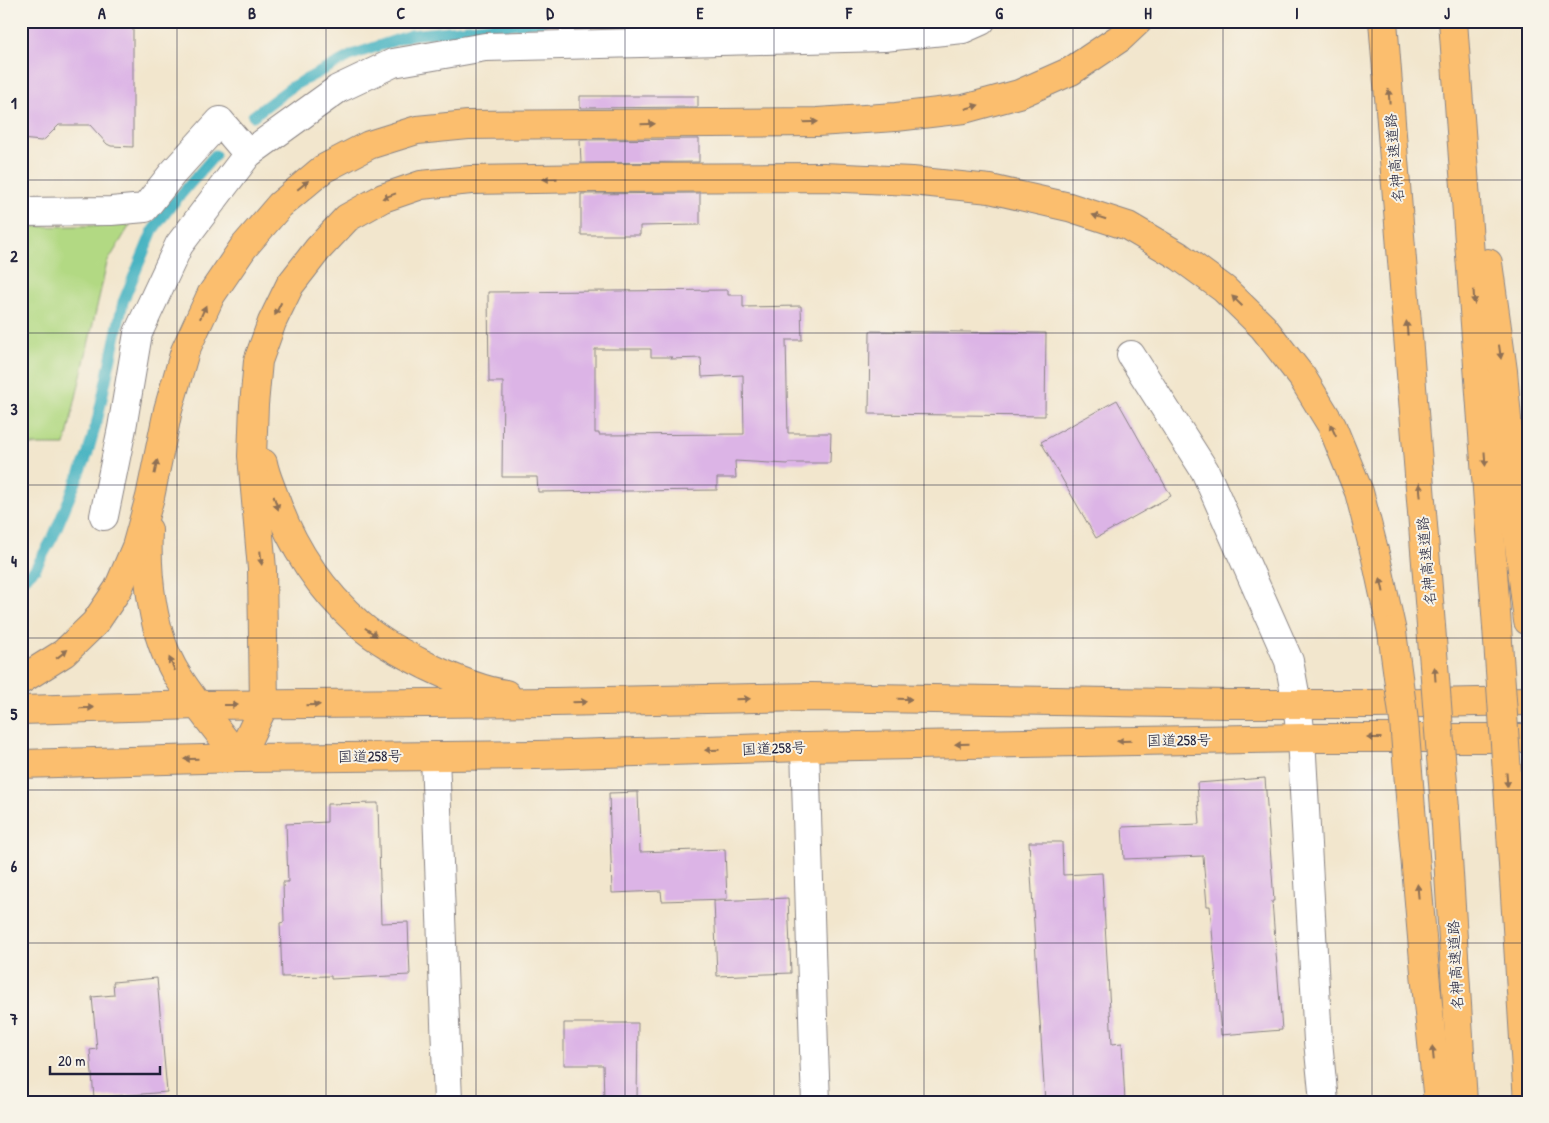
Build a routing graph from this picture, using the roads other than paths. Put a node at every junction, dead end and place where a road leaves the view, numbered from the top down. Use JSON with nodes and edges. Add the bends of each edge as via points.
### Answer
{"nodes":[{"id":1,"x":981,"y":21,"type":"edge"},
{"id":2,"x":1138,"y":21,"type":"edge"},
{"id":3,"x":1383,"y":21,"type":"edge"},
{"id":4,"x":1454,"y":24,"type":"edge"},
{"id":5,"x":587,"y":33,"type":"edge"},
{"id":6,"x":248,"y":154,"type":"junction"},
{"id":7,"x":21,"y":212,"type":"edge"},
{"id":8,"x":1131,"y":355,"type":"dead end"},
{"id":9,"x":254,"y":405,"type":"junction"},
{"id":10,"x":150,"y":497,"type":"junction"},
{"id":11,"x":104,"y":516,"type":"dead end"},
{"id":12,"x":1528,"y":621,"type":"edge"},
{"id":13,"x":21,"y":680,"type":"edge"},
{"id":14,"x":1528,"y":701,"type":"edge"},
{"id":15,"x":554,"y":702,"type":"junction"},
{"id":16,"x":1297,"y":704,"type":"junction"},
{"id":17,"x":199,"y":705,"type":"junction"},
{"id":18,"x":264,"y":705,"type":"junction"},
{"id":19,"x":21,"y":710,"type":"edge"},
{"id":20,"x":1301,"y":738,"type":"junction"},
{"id":21,"x":1528,"y":738,"type":"edge"},
{"id":22,"x":805,"y":747,"type":"junction"},
{"id":23,"x":435,"y":756,"type":"junction"},
{"id":24,"x":239,"y":758,"type":"junction"},
{"id":25,"x":21,"y":764,"type":"edge"},
{"id":26,"x":448,"y":1102,"type":"edge"},
{"id":27,"x":816,"y":1102,"type":"edge"},
{"id":28,"x":1324,"y":1102,"type":"edge"},
{"id":29,"x":1438,"y":1102,"type":"edge"},
{"id":30,"x":1463,"y":1102,"type":"edge"},
{"id":31,"x":1528,"y":1102,"type":"edge"}],
"edges":[{"from":1,"to":5,"type":"street","via":[[963,29],[884,37]]},
{"from":10,"to":2,"type":"highway","one_way":true,"via":[[168,410],[186,351],[211,295],[243,248],[280,205],[323,169],[369,145],[417,130],[468,125],[817,122],[964,109],[1019,94],[1071,71],[1120,38]]},
{"from":30,"to":3,"type":"highway","name":"名神高速道路","one_way":true,"bridge":true,"via":[[1445,810]]},
{"from":4,"to":12,"type":"highway","one_way":true,"via":[[1503,370]]},
{"from":4,"to":31,"type":"highway","one_way":true,"bridge":true,"via":[[1498,627]]},
{"from":5,"to":6,"type":"street","via":[[393,63],[338,89]]},
{"from":6,"to":7,"type":"street","via":[[220,121],[146,208]]},
{"from":6,"to":11,"type":"street","via":[[179,245],[138,334]]},
{"from":8,"to":16,"type":"street","via":[[1205,471],[1289,661]]},
{"from":9,"to":15,"type":"highway","one_way":true,"via":[[264,468],[280,515],[300,554],[326,591],[360,625],[399,652],[445,674],[493,692]]},
{"from":9,"to":18,"type":"highway","one_way":true,"via":[[252,456],[262,569]]},
{"from":29,"to":9,"type":"highway","one_way":true,"bridge":true,"via":[[1404,721],[1392,632],[1359,492],[1332,426],[1302,377],[1263,327],[1224,288],[1179,256],[1128,226],[1069,207],[990,189],[912,181],[823,177],[510,179],[421,185],[383,198],[347,218],[318,248],[290,286],[272,322],[258,361]]},
{"from":13,"to":10,"type":"highway","one_way":true,"via":[[64,653],[95,622],[118,589],[136,547]]},
{"from":17,"to":10,"type":"highway","one_way":true,"via":[[176,674],[160,636],[151,598],[147,551]]},
{"from":14,"to":16,"type":"highway"},
{"from":15,"to":16,"type":"highway","one_way":true,"via":[[812,697]]},
{"from":18,"to":15,"type":"highway","one_way":true},
{"from":16,"to":20,"type":"street"},
{"from":17,"to":18,"type":"highway","one_way":true},
{"from":19,"to":17,"type":"highway","one_way":true},
{"from":17,"to":24,"type":"highway"},
{"from":18,"to":24,"type":"highway"},
{"from":21,"to":20,"type":"highway","name":"国道258号","one_way":true},
{"from":20,"to":22,"type":"highway","name":"国道258号","one_way":true},
{"from":20,"to":28,"type":"street"},
{"from":22,"to":23,"type":"highway","name":"国道258号","one_way":true},
{"from":22,"to":27,"type":"street"},
{"from":23,"to":24,"type":"highway","name":"国道258号"},
{"from":23,"to":26,"type":"street"},
{"from":24,"to":25,"type":"highway","name":"国道258号","one_way":true}]}
